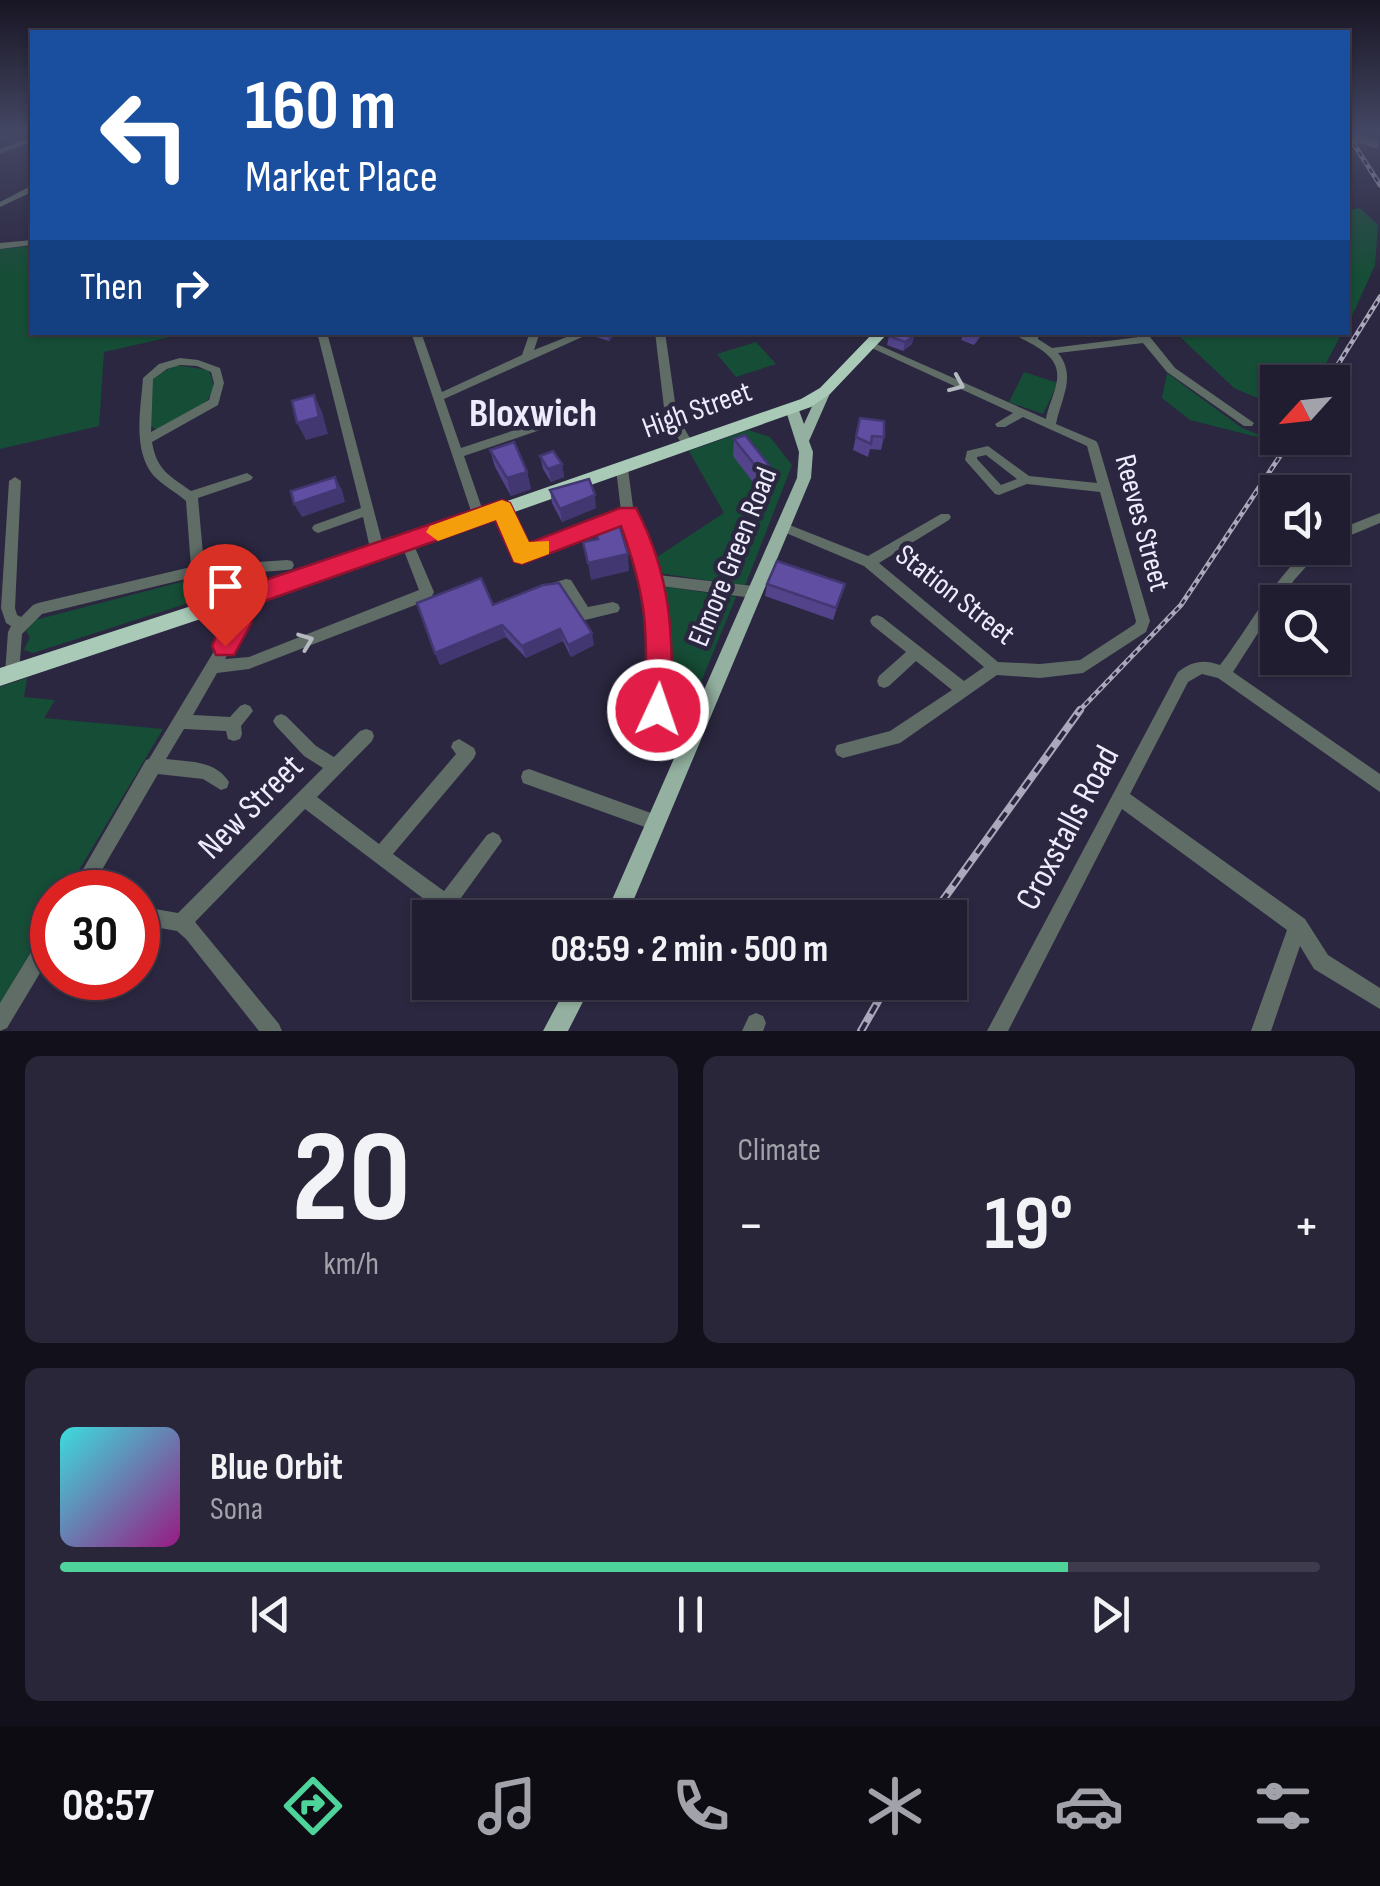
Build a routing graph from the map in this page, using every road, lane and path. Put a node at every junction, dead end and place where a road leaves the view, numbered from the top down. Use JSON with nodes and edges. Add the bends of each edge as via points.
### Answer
{"nodes":[{"id":1,"x":30,"y":190,"type":"edge"},
{"id":2,"x":0,"y":205,"type":"edge"},
{"id":3,"x":30,"y":243,"type":"edge"},
{"id":4,"x":0,"y":246,"type":"edge"},
{"id":5,"x":323,"y":335,"type":"edge"},
{"id":6,"x":417,"y":335,"type":"edge"},
{"id":7,"x":534,"y":335,"type":"edge"},
{"id":8,"x":581,"y":335,"type":"edge"},
{"id":9,"x":660,"y":335,"type":"edge"},
{"id":10,"x":1034,"y":336,"type":"edge"},
{"id":11,"x":1141,"y":336,"type":"edge"},
{"id":12,"x":874,"y":337,"type":"edge"},
{"id":13,"x":1052,"y":350,"type":"junction"},
{"id":14,"x":528,"y":357,"type":"junction"},
{"id":15,"x":825,"y":390,"type":"junction"},
{"id":16,"x":437,"y":398,"type":"junction"},
{"id":17,"x":792,"y":408,"type":"junction"},
{"id":18,"x":1024,"y":412,"type":"junction"},
{"id":19,"x":1051,"y":423,"type":"junction"},
{"id":20,"x":1248,"y":423,"type":"dead end"},
{"id":21,"x":1001,"y":424,"type":"dead end"},
{"id":22,"x":536,"y":427,"type":"dead end"},
{"id":23,"x":148,"y":439,"type":"junction"},
{"id":24,"x":803,"y":440,"type":"junction"},
{"id":25,"x":688,"y":445,"type":"junction"},
{"id":26,"x":456,"y":454,"type":"junction"},
{"id":27,"x":622,"y":469,"type":"junction"},
{"id":28,"x":246,"y":477,"type":"dead end"},
{"id":29,"x":1026,"y":480,"type":"junction"},
{"id":30,"x":14,"y":481,"type":"dead end"},
{"id":31,"x":1106,"y":488,"type":"junction"},
{"id":32,"x":190,"y":496,"type":"junction"},
{"id":33,"x":502,"y":509,"type":"junction"},
{"id":34,"x":367,"y":510,"type":"junction"},
{"id":35,"x":478,"y":514,"type":"junction"},
{"id":36,"x":628,"y":514,"type":"junction"},
{"id":37,"x":945,"y":517,"type":"dead end"},
{"id":38,"x":1380,"y":518,"type":"edge"},
{"id":39,"x":783,"y":527,"type":"junction"},
{"id":40,"x":318,"y":528,"type":"dead end"},
{"id":41,"x":1350,"y":530,"type":"edge"},
{"id":42,"x":407,"y":543,"type":"junction"},
{"id":43,"x":378,"y":553,"type":"junction"},
{"id":44,"x":868,"y":562,"type":"junction"},
{"id":45,"x":287,"y":565,"type":"dead end"},
{"id":46,"x":1296,"y":565,"type":"edge"},
{"id":47,"x":224,"y":566,"type":"junction"},
{"id":48,"x":198,"y":571,"type":"junction"},
{"id":49,"x":652,"y":580,"type":"junction"},
{"id":50,"x":551,"y":590,"type":"edge"},
{"id":51,"x":753,"y":592,"type":"junction"},
{"id":52,"x":238,"y":599,"type":"junction"},
{"id":53,"x":613,"y":608,"type":"dead end"},
{"id":54,"x":877,"y":621,"type":"dead end"},
{"id":55,"x":1143,"y":621,"type":"joint"},
{"id":56,"x":20,"y":624,"type":"junction"},
{"id":57,"x":7,"y":643,"type":"edge"},
{"id":58,"x":915,"y":653,"type":"junction"},
{"id":59,"x":213,"y":667,"type":"junction"},
{"id":60,"x":995,"y":668,"type":"junction"},
{"id":61,"x":1223,"y":673,"type":"junction"},
{"id":62,"x":6,"y":675,"type":"edge"},
{"id":63,"x":884,"y":680,"type":"dead end"},
{"id":64,"x":961,"y":688,"type":"junction"},
{"id":65,"x":245,"y":711,"type":"dead end"},
{"id":66,"x":179,"y":721,"type":"junction"},
{"id":67,"x":281,"y":721,"type":"dead end"},
{"id":68,"x":366,"y":736,"type":"dead end"},
{"id":69,"x":686,"y":744,"type":"junction"},
{"id":70,"x":459,"y":747,"type":"dead end"},
{"id":71,"x":843,"y":750,"type":"dead end"},
{"id":72,"x":152,"y":766,"type":"junction"},
{"id":73,"x":336,"y":767,"type":"junction"},
{"id":74,"x":220,"y":782,"type":"dead end"},
{"id":75,"x":535,"y":783,"type":"dead end"},
{"id":76,"x":1380,"y":784,"type":"edge"},
{"id":77,"x":1120,"y":798,"type":"junction"},
{"id":78,"x":305,"y":799,"type":"junction"},
{"id":79,"x":656,"y":823,"type":"junction"},
{"id":80,"x":493,"y":841,"type":"dead end"},
{"id":81,"x":382,"y":854,"type":"junction"},
{"id":82,"x":92,"y":870,"type":"edge"},
{"id":83,"x":441,"y":900,"type":"edge"},
{"id":84,"x":449,"y":900,"type":"edge"},
{"id":85,"x":623,"y":900,"type":"edge"},
{"id":86,"x":160,"y":919,"type":"edge"},
{"id":87,"x":181,"y":923,"type":"junction"},
{"id":88,"x":1298,"y":926,"type":"junction"},
{"id":89,"x":30,"y":972,"type":"edge"},
{"id":90,"x":1380,"y":999,"type":"edge"},
{"id":91,"x":572,"y":1000,"type":"edge"},
{"id":92,"x":0,"y":1021,"type":"edge"},
{"id":93,"x":272,"y":1031,"type":"edge"},
{"id":94,"x":555,"y":1031,"type":"edge"},
{"id":95,"x":997,"y":1031,"type":"edge"},
{"id":96,"x":1262,"y":1031,"type":"edge"}],
"edges":[{"from":1,"to":2,"type":"street"},
{"from":3,"to":4,"type":"street"},
{"from":5,"to":34,"type":"street"},
{"from":6,"to":16,"type":"street"},
{"from":7,"to":14,"type":"street"},
{"from":8,"to":14,"type":"street"},
{"from":9,"to":25,"type":"street","via":[[672,416]]},
{"from":10,"to":13,"type":"street"},
{"from":11,"to":13,"type":"street"},
{"from":11,"to":20,"type":"street","via":[[1171,370]]},
{"from":12,"to":15,"type":"highway","name":"High Street"},
{"from":12,"to":18,"type":"street","name":"Reeves Street","one_way":true},
{"from":13,"to":19,"type":"street","via":[[1064,382]]},
{"from":14,"to":16,"type":"street"},
{"from":15,"to":17,"type":"highway","name":"High Street"},
{"from":15,"to":24,"type":"main road","name":"Elmore Green Road"},
{"from":16,"to":26,"type":"street"},
{"from":17,"to":24,"type":"main road","name":"Elmore Green Road"},
{"from":17,"to":25,"type":"highway","name":"High Street"},
{"from":18,"to":19,"type":"street","name":"Reeves Street"},
{"from":18,"to":21,"type":"street"},
{"from":19,"to":31,"type":"street","name":"Reeves Street","via":[[1095,448]]},
{"from":22,"to":26,"type":"street"},
{"from":23,"to":23,"type":"street","via":[[149,376],[184,361],[216,370],[214,402]]},
{"from":23,"to":32,"type":"street","via":[[156,470]]},
{"from":24,"to":39,"type":"main road","name":"Elmore Green Road","via":[[804,478]]},
{"from":25,"to":27,"type":"highway","name":"High Street"},
{"from":26,"to":35,"type":"street"},
{"from":27,"to":33,"type":"highway","name":"High Street"},
{"from":27,"to":36,"type":"street"},
{"from":28,"to":32,"type":"street"},
{"from":29,"to":29,"type":"street","via":[[999,492],[971,454],[988,450]]},
{"from":29,"to":31,"type":"street"},
{"from":30,"to":56,"type":"street","via":[[8,608]]},
{"from":31,"to":55,"type":"street","name":"Reeves Street"},
{"from":32,"to":48,"type":"street"},
{"from":33,"to":35,"type":"highway","name":"High Street"},
{"from":33,"to":36,"type":"street","via":[[522,555]]},
{"from":34,"to":40,"type":"street"},
{"from":34,"to":43,"type":"street"},
{"from":35,"to":42,"type":"highway","name":"High Street"},
{"from":36,"to":49,"type":"street"},
{"from":37,"to":44,"type":"street"},
{"from":38,"to":41,"type":"street"},
{"from":39,"to":44,"type":"street","name":"Station Street"},
{"from":39,"to":51,"type":"main road","name":"Elmore Green Road"},
{"from":42,"to":43,"type":"highway","name":"High Street"},
{"from":59,"to":42,"type":"street","one_way":true,"via":[[249,663],[418,598],[426,584]]},
{"from":43,"to":52,"type":"highway","name":"High Street"},
{"from":44,"to":60,"type":"street","name":"Station Street"},
{"from":45,"to":47,"type":"street"},
{"from":46,"to":61,"type":"street"},
{"from":47,"to":48,"type":"street"},
{"from":47,"to":52,"type":"street"},
{"from":48,"to":56,"type":"street","via":[[38,610]]},
{"from":49,"to":51,"type":"street"},
{"from":49,"to":69,"type":"street","via":[[661,625],[658,710],[670,734]]},
{"from":50,"to":53,"type":"street","via":[[566,584],[585,614]]},
{"from":51,"to":69,"type":"main road","name":"Elmore Green Road"},
{"from":52,"to":59,"type":"street","via":[[238,624]]},
{"from":52,"to":62,"type":"highway","name":"High Street"},
{"from":54,"to":58,"type":"street"},
{"from":55,"to":60,"type":"street","name":"Station Street","via":[[1084,666]]},
{"from":56,"to":57,"type":"street"},
{"from":57,"to":62,"type":"street"},
{"from":58,"to":63,"type":"street"},
{"from":58,"to":64,"type":"street"},
{"from":59,"to":66,"type":"street"},
{"from":60,"to":64,"type":"street"},
{"from":61,"to":76,"type":"street"},
{"from":61,"to":77,"type":"street","name":"Croxstalls Road","via":[[1206,666],[1183,677]]},
{"from":64,"to":71,"type":"street","via":[[894,738]]},
{"from":65,"to":66,"type":"street","via":[[234,729]]},
{"from":66,"to":72,"type":"street"},
{"from":67,"to":73,"type":"street"},
{"from":68,"to":73,"type":"street","name":"New Street"},
{"from":69,"to":79,"type":"main road","name":"Elmore Green Road"},
{"from":70,"to":81,"type":"street","via":[[468,752]]},
{"from":72,"to":74,"type":"street","via":[[206,771]]},
{"from":72,"to":82,"type":"street"},
{"from":73,"to":78,"type":"street","name":"New Street"},
{"from":75,"to":79,"type":"street"},
{"from":77,"to":88,"type":"street"},
{"from":77,"to":95,"type":"street","name":"Croxstalls Road"},
{"from":78,"to":81,"type":"street"},
{"from":78,"to":87,"type":"street","name":"New Street"},
{"from":79,"to":85,"type":"main road","name":"Elmore Green Road"},
{"from":80,"to":84,"type":"street"},
{"from":81,"to":83,"type":"street"},
{"from":86,"to":87,"type":"street"},
{"from":87,"to":93,"type":"street"},
{"from":88,"to":90,"type":"street","via":[[1321,962]]},
{"from":88,"to":96,"type":"street"},
{"from":89,"to":92,"type":"street"},
{"from":91,"to":94,"type":"main road"}]}
